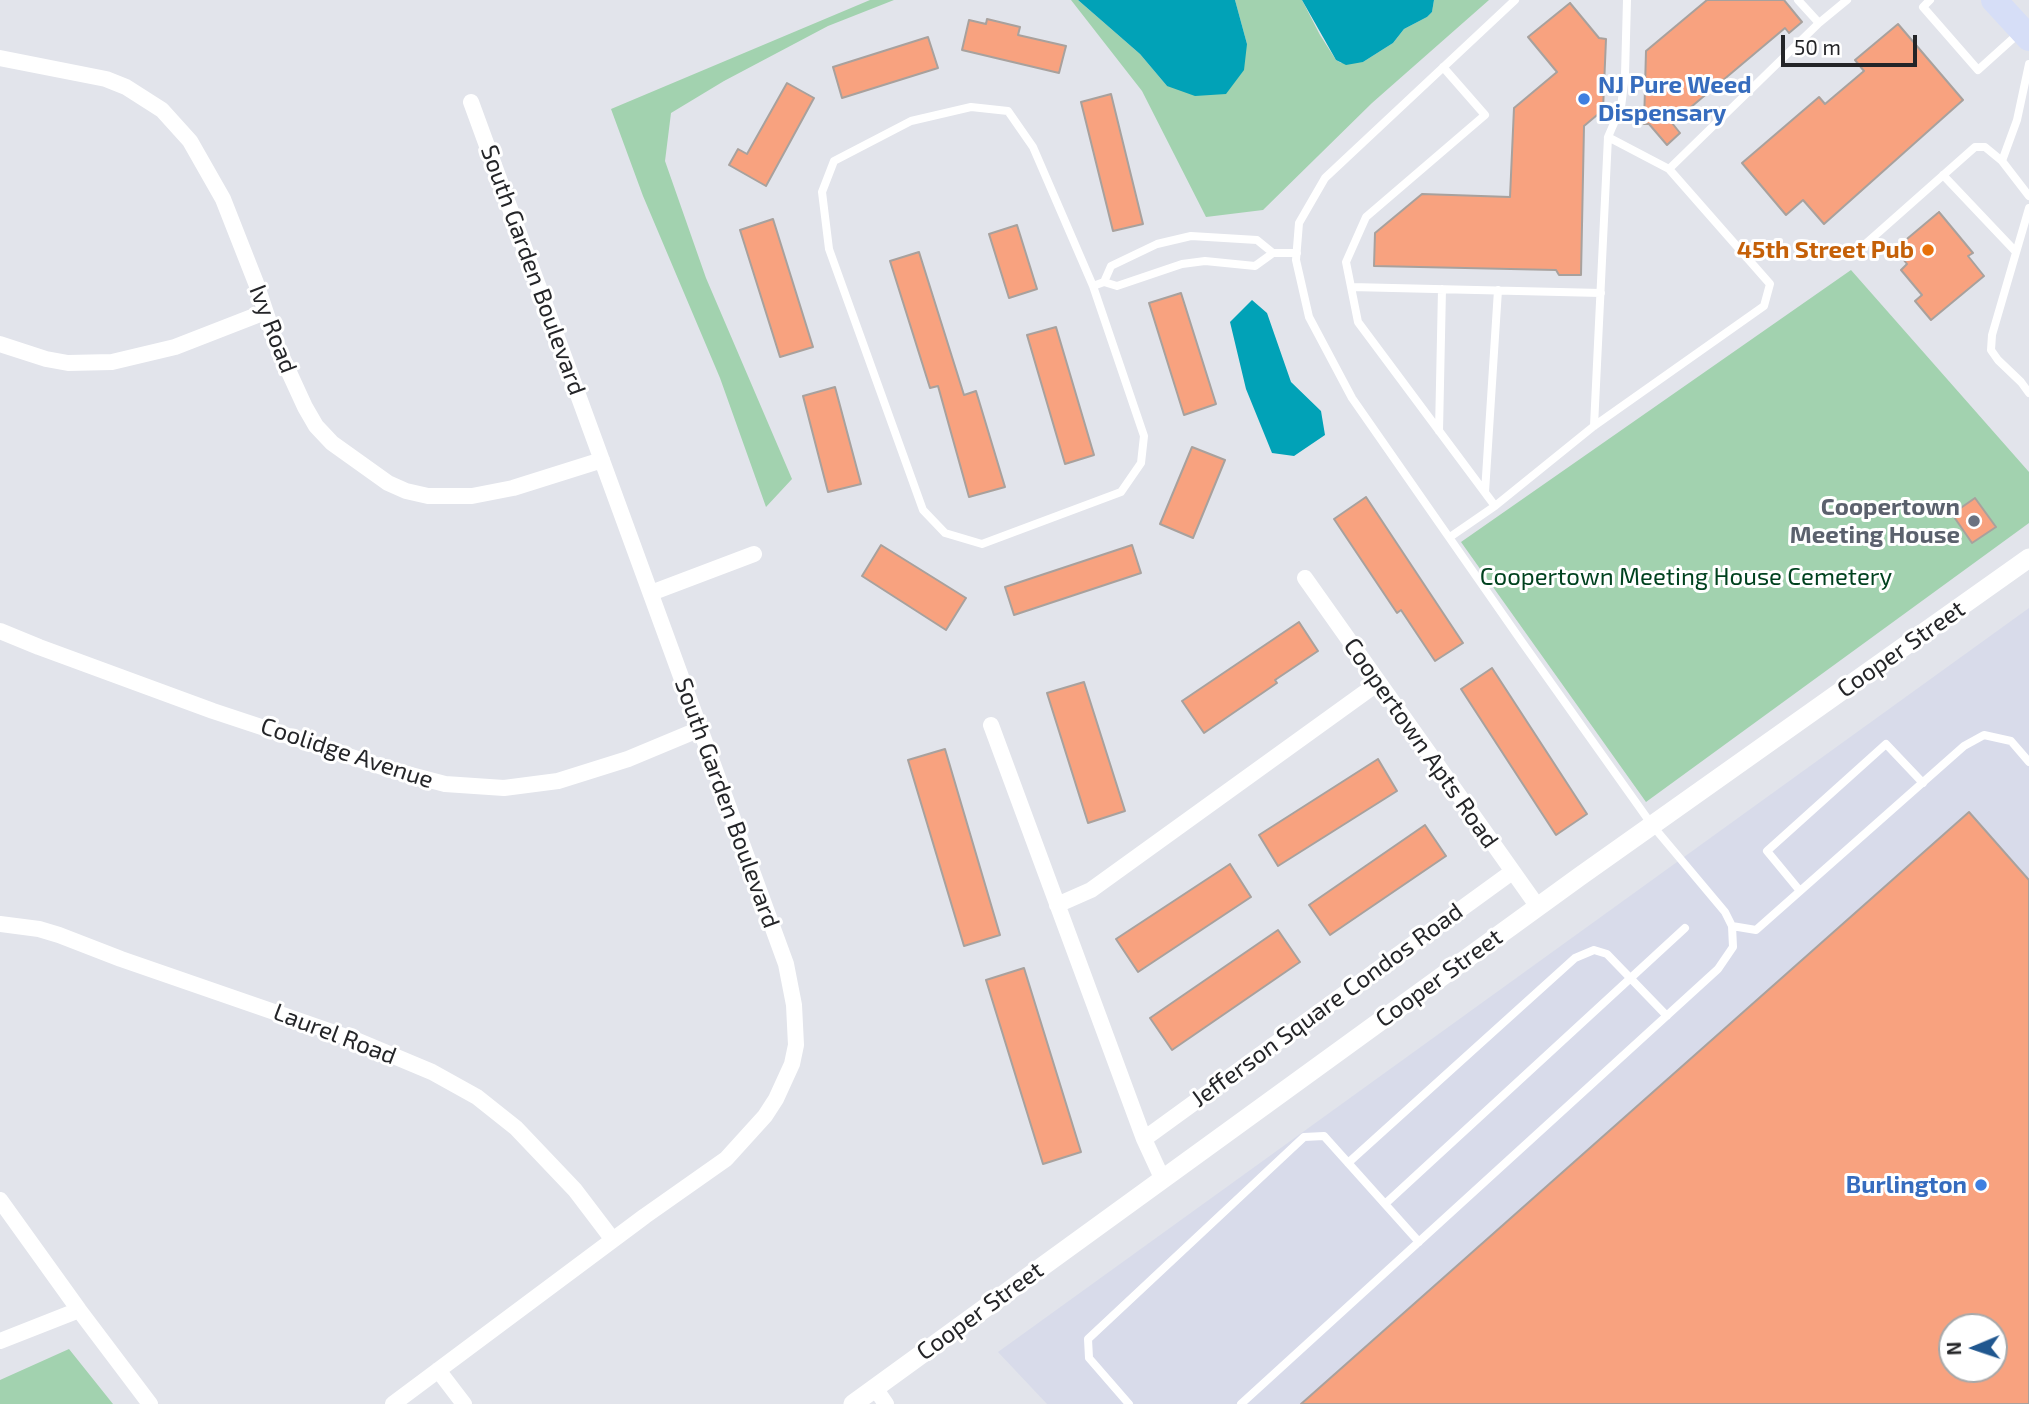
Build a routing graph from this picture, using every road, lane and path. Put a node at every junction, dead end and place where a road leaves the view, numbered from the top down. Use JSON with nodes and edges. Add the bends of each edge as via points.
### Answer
{"nodes":[{"id":1,"x":1515,"y":0,"type":"edge"},
{"id":2,"x":1626,"y":0,"type":"edge"},
{"id":3,"x":1798,"y":0,"type":"edge"},
{"id":4,"x":1847,"y":0,"type":"edge"},
{"id":5,"x":1930,"y":0,"type":"edge"},
{"id":6,"x":1994,"y":0,"type":"edge"},
{"id":7,"x":1819,"y":23,"type":"junction"},
{"id":8,"x":2025,"y":34,"type":"edge"},
{"id":9,"x":0,"y":58,"type":"edge"},
{"id":10,"x":2029,"y":64,"type":"edge"},
{"id":11,"x":1443,"y":67,"type":"junction"},
{"id":12,"x":471,"y":102,"type":"dead end"},
{"id":13,"x":1608,"y":137,"type":"junction"},
{"id":14,"x":2002,"y":161,"type":"junction"},
{"id":15,"x":1669,"y":169,"type":"junction"},
{"id":16,"x":1943,"y":175,"type":"junction"},
{"id":17,"x":2029,"y":197,"type":"edge"},
{"id":18,"x":2029,"y":208,"type":"edge"},
{"id":19,"x":1862,"y":247,"type":"dead end"},
{"id":20,"x":2016,"y":252,"type":"junction"},
{"id":21,"x":1273,"y":253,"type":"junction"},
{"id":22,"x":1297,"y":253,"type":"junction"},
{"id":23,"x":1104,"y":282,"type":"junction"},
{"id":24,"x":1093,"y":286,"type":"junction"},
{"id":25,"x":1351,"y":286,"type":"junction"},
{"id":26,"x":1442,"y":289,"type":"junction"},
{"id":27,"x":1498,"y":290,"type":"junction"},
{"id":28,"x":1601,"y":293,"type":"junction"},
{"id":29,"x":265,"y":312,"type":"junction"},
{"id":30,"x":0,"y":344,"type":"edge"},
{"id":31,"x":2029,"y":393,"type":"edge"},
{"id":32,"x":1594,"y":426,"type":"junction"},
{"id":33,"x":1439,"y":431,"type":"junction"},
{"id":34,"x":602,"y":460,"type":"junction"},
{"id":35,"x":1485,"y":492,"type":"junction"},
{"id":36,"x":1495,"y":506,"type":"junction"},
{"id":37,"x":1450,"y":537,"type":"junction"},
{"id":38,"x":754,"y":554,"type":"dead end"},
{"id":39,"x":2029,"y":558,"type":"edge"},
{"id":40,"x":1305,"y":578,"type":"dead end"},
{"id":41,"x":650,"y":593,"type":"junction"},
{"id":42,"x":0,"y":631,"type":"edge"},
{"id":43,"x":1378,"y":682,"type":"junction"},
{"id":44,"x":991,"y":725,"type":"dead end"},
{"id":45,"x":700,"y":729,"type":"junction"},
{"id":46,"x":2029,"y":762,"type":"edge"},
{"id":47,"x":1923,"y":783,"type":"junction"},
{"id":48,"x":1652,"y":825,"type":"junction"},
{"id":49,"x":1512,"y":872,"type":"junction"},
{"id":50,"x":1800,"y":891,"type":"junction"},
{"id":51,"x":1057,"y":905,"type":"junction"},
{"id":52,"x":1538,"y":906,"type":"junction"},
{"id":53,"x":0,"y":924,"type":"edge"},
{"id":54,"x":1732,"y":926,"type":"junction"},
{"id":55,"x":1685,"y":928,"type":"dead end"},
{"id":56,"x":1631,"y":980,"type":"junction"},
{"id":57,"x":1667,"y":1016,"type":"junction"},
{"id":58,"x":1144,"y":1139,"type":"junction"},
{"id":59,"x":1348,"y":1163,"type":"junction"},
{"id":60,"x":1162,"y":1178,"type":"junction"},
{"id":61,"x":0,"y":1200,"type":"edge"},
{"id":62,"x":1385,"y":1204,"type":"junction"},
{"id":63,"x":613,"y":1240,"type":"junction"},
{"id":64,"x":1419,"y":1242,"type":"junction"},
{"id":65,"x":79,"y":1310,"type":"junction"},
{"id":66,"x":0,"y":1341,"type":"edge"},
{"id":67,"x":438,"y":1370,"type":"junction"},
{"id":68,"x":872,"y":1399,"type":"edge"},
{"id":69,"x":150,"y":1404,"type":"edge"},
{"id":70,"x":393,"y":1404,"type":"edge"},
{"id":71,"x":464,"y":1404,"type":"edge"},
{"id":72,"x":1129,"y":1404,"type":"edge"},
{"id":73,"x":1241,"y":1404,"type":"edge"}],
"edges":[{"from":1,"to":11,"type":"lane"},
{"from":2,"to":13,"type":"lane","via":[[1621,107]]},
{"from":3,"to":7,"type":"lane"},
{"from":4,"to":7,"type":"lane"},
{"from":5,"to":8,"type":"lane","via":[[1923,7],[1978,70]]},
{"from":6,"to":8,"type":"highway"},
{"from":7,"to":15,"type":"lane"},
{"from":9,"to":29,"type":"street","name":"Ivy Road","via":[[106,79],[162,110],[190,141],[218,189]]},
{"from":10,"to":14,"type":"lane"},
{"from":11,"to":22,"type":"lane","via":[[1325,178],[1299,223]]},
{"from":11,"to":25,"type":"lane","via":[[1485,115],[1366,217],[1346,262]]},
{"from":12,"to":34,"type":"street","name":"South Garden Boulevard"},
{"from":13,"to":15,"type":"lane"},
{"from":13,"to":28,"type":"lane"},
{"from":14,"to":16,"type":"lane","via":[[1985,147],[1975,147]]},
{"from":14,"to":17,"type":"lane"},
{"from":15,"to":32,"type":"lane","via":[[1769,284],[1764,306]]},
{"from":16,"to":19,"type":"lane"},
{"from":16,"to":20,"type":"lane"},
{"from":18,"to":20,"type":"lane"},
{"from":20,"to":31,"type":"lane","via":[[1991,350]]},
{"from":21,"to":22,"type":"lane"},
{"from":21,"to":23,"type":"lane","via":[[1255,265],[1205,261],[1117,286]]},
{"from":21,"to":23,"type":"lane","via":[[1257,240],[1191,236],[1157,244],[1111,266]]},
{"from":22,"to":37,"type":"lane","via":[[1309,317],[1352,398]]},
{"from":23,"to":24,"type":"lane"},
{"from":24,"to":24,"type":"lane","via":[[1033,147],[1008,111],[971,107],[911,121],[834,161],[821,192],[829,249],[923,510],[945,533],[982,544],[1121,492],[1141,463],[1144,436]]},
{"from":25,"to":26,"type":"lane"},
{"from":25,"to":33,"type":"lane","via":[[1358,322]]},
{"from":26,"to":27,"type":"lane"},
{"from":26,"to":33,"type":"lane"},
{"from":27,"to":28,"type":"lane"},
{"from":27,"to":35,"type":"lane"},
{"from":28,"to":32,"type":"lane"},
{"from":29,"to":30,"type":"street","via":[[175,347],[112,362],[68,363]]},
{"from":29,"to":34,"type":"street","name":"Ivy Road","via":[[316,426],[332,443],[406,491],[472,496]]},
{"from":32,"to":36,"type":"lane"},
{"from":33,"to":35,"type":"lane"},
{"from":34,"to":41,"type":"street","name":"South Garden Boulevard"},
{"from":35,"to":36,"type":"lane"},
{"from":36,"to":37,"type":"lane"},
{"from":37,"to":48,"type":"lane"},
{"from":38,"to":41,"type":"street"},
{"from":39,"to":48,"type":"street","name":"Cooper Street"},
{"from":40,"to":43,"type":"street","name":"Coopertown Apts Road"},
{"from":41,"to":45,"type":"street","name":"South Garden Boulevard"},
{"from":42,"to":45,"type":"street","name":"Coolidge Avenue","via":[[213,710],[445,785],[504,788],[558,780],[607,767]]},
{"from":43,"to":49,"type":"street","name":"Coopertown Apts Road"},
{"from":43,"to":51,"type":"street","via":[[1091,890]]},
{"from":44,"to":51,"type":"street"},
{"from":45,"to":63,"type":"street","name":"South Garden Boulevard","via":[[786,964],[796,1045],[776,1100],[739,1146]]},
{"from":46,"to":47,"type":"lane","via":[[2011,741],[1983,735]]},
{"from":47,"to":50,"type":"lane"},
{"from":47,"to":50,"type":"lane","via":[[1886,744],[1767,851]]},
{"from":48,"to":52,"type":"street","name":"Cooper Street"},
{"from":48,"to":54,"type":"lane"},
{"from":49,"to":52,"type":"street","name":"Coopertown Apts Road"},
{"from":49,"to":58,"type":"street","name":"Jefferson Square Condos Road"},
{"from":50,"to":54,"type":"lane","via":[[1756,930]]},
{"from":51,"to":58,"type":"street"},
{"from":52,"to":60,"type":"street","name":"Cooper Street"},
{"from":53,"to":63,"type":"street","name":"Laurel Road","via":[[59,935],[358,1041],[432,1072],[477,1097],[516,1128],[575,1190]]},
{"from":54,"to":57,"type":"lane","via":[[1733,947],[1718,969]]},
{"from":55,"to":56,"type":"lane"},
{"from":56,"to":57,"type":"lane"},
{"from":56,"to":59,"type":"lane","via":[[1607,954],[1594,950],[1576,958]]},
{"from":56,"to":62,"type":"lane"},
{"from":57,"to":64,"type":"lane"},
{"from":58,"to":60,"type":"street"},
{"from":59,"to":62,"type":"lane"},
{"from":59,"to":72,"type":"lane","via":[[1324,1136],[1304,1137],[1088,1339],[1089,1358]]},
{"from":60,"to":68,"type":"street","name":"Cooper Street"},
{"from":61,"to":65,"type":"street"},
{"from":62,"to":64,"type":"lane"},
{"from":63,"to":67,"type":"street","name":"South Garden Boulevard"},
{"from":64,"to":73,"type":"lane"},
{"from":65,"to":66,"type":"street"},
{"from":65,"to":69,"type":"street"},
{"from":67,"to":70,"type":"street","name":"South Garden Boulevard"},
{"from":67,"to":71,"type":"street"}]}
